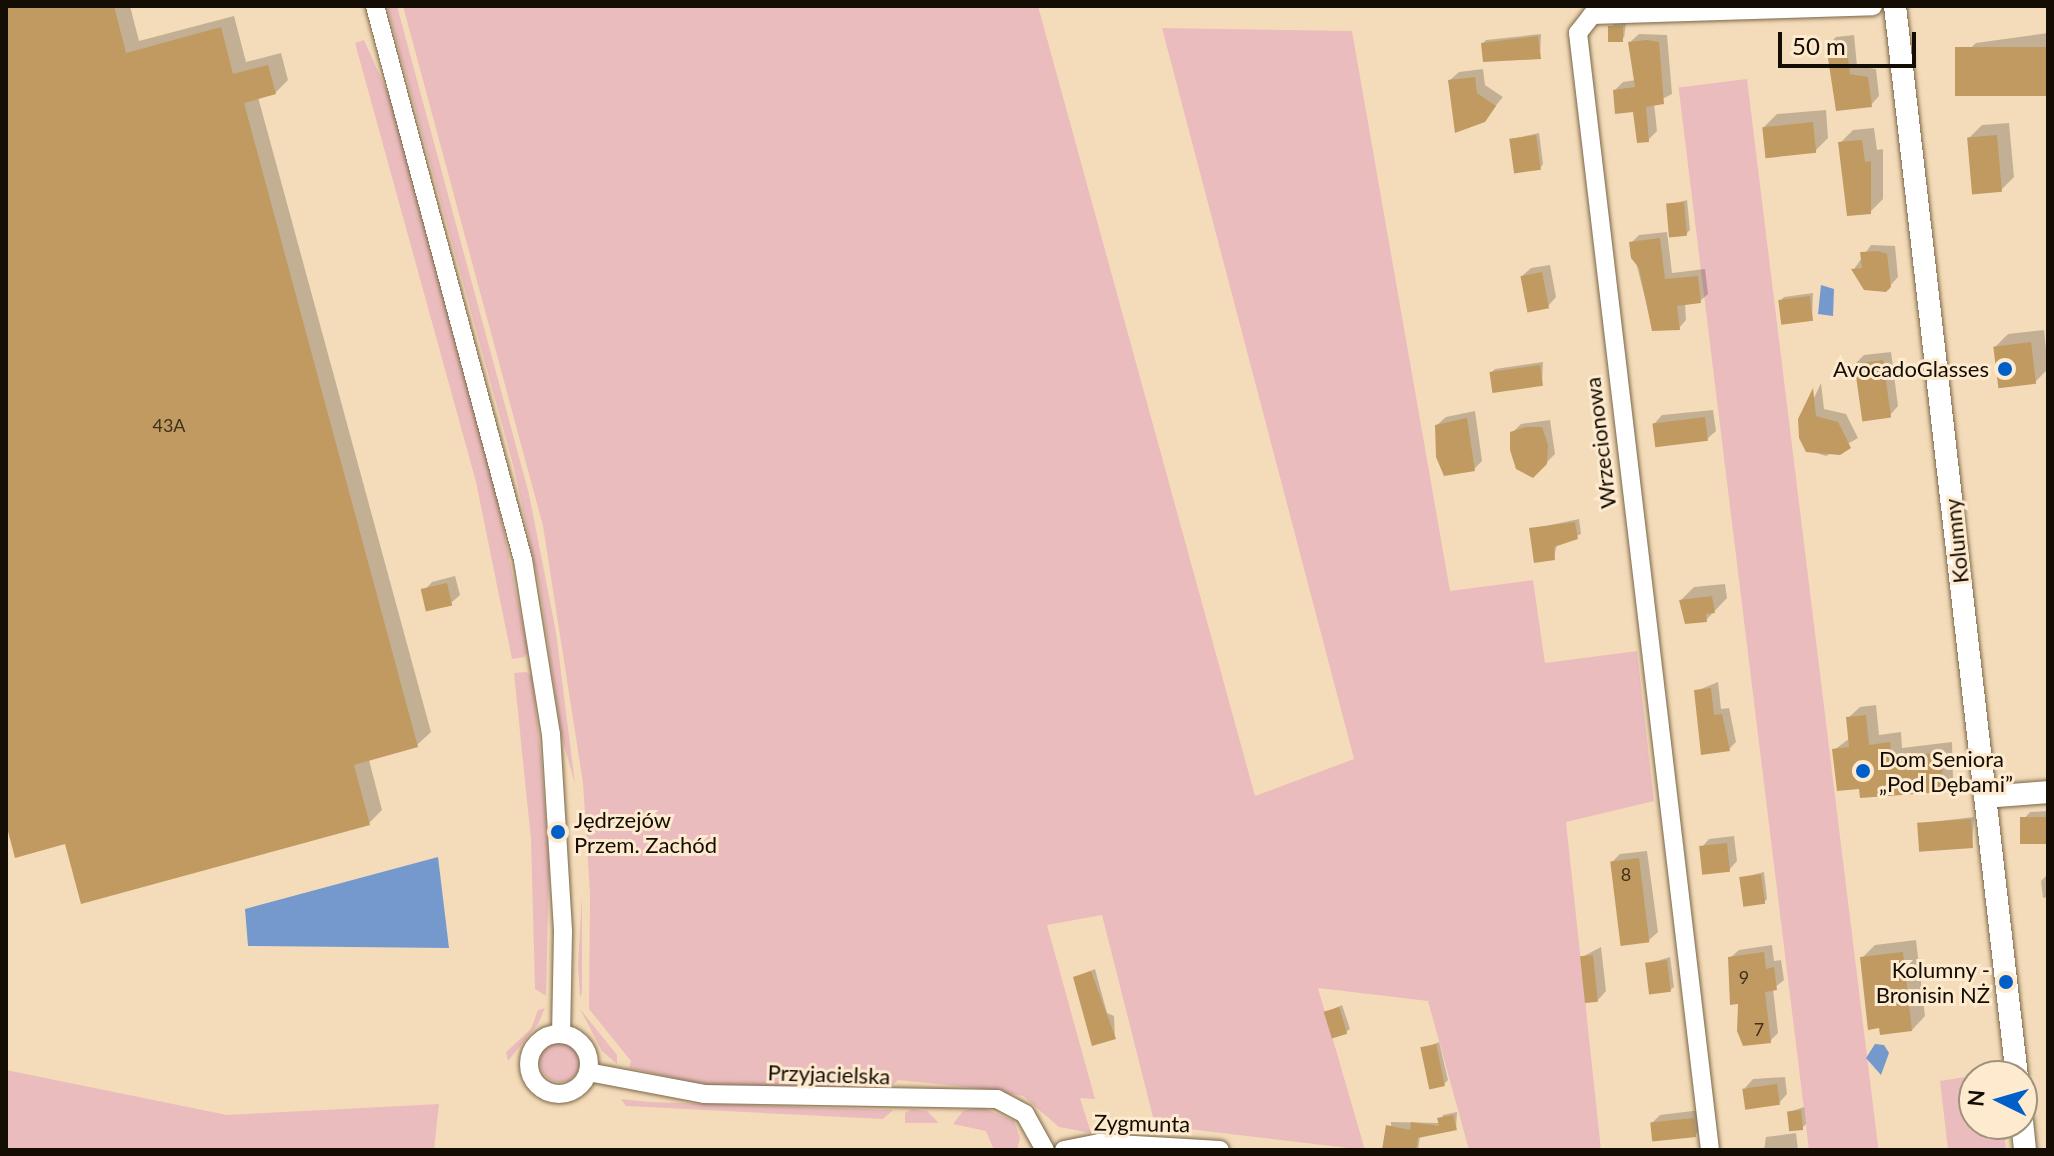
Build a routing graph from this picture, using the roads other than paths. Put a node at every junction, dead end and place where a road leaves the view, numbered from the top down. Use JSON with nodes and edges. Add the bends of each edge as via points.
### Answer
{"nodes":[{"id":1,"x":375,"y":6,"type":"edge"},
{"id":2,"x":1873,"y":6,"type":"edge"},
{"id":3,"x":1895,"y":6,"type":"edge"},
{"id":4,"x":2048,"y":792,"type":"edge"},
{"id":5,"x":1985,"y":797,"type":"junction"},
{"id":6,"x":561,"y":1033,"type":"junction"},
{"id":7,"x":2015,"y":1060,"type":"edge"},
{"id":8,"x":588,"y":1072,"type":"junction"},
{"id":9,"x":1045,"y":1150,"type":"edge"},
{"id":10,"x":1064,"y":1150,"type":"edge"},
{"id":11,"x":1220,"y":1150,"type":"edge"},
{"id":12,"x":1710,"y":1150,"type":"edge"}],
"edges":[{"from":1,"to":6,"type":"street","via":[[505,479],[528,588],[553,762],[563,932]]},
{"from":2,"to":12,"type":"street","name":"Wrzecionowa","via":[[1592,15],[1578,33]]},
{"from":3,"to":5,"type":"street","name":"Kolumny"},
{"from":4,"to":5,"type":"street"},
{"from":5,"to":7,"type":"street","name":"Kolumny"},
{"from":6,"to":8,"type":"street","via":[[584,1046]]},
{"from":6,"to":8,"type":"street","via":[[544,1037],[532,1048],[528,1065],[534,1081],[547,1092],[564,1094],[579,1087]]},
{"from":8,"to":9,"type":"street","name":"Przyjacielska","via":[[704,1094],[997,1099],[1025,1114]]},
{"from":10,"to":11,"type":"street","name":"Zygmunta","via":[[1100,1143]]}]}
